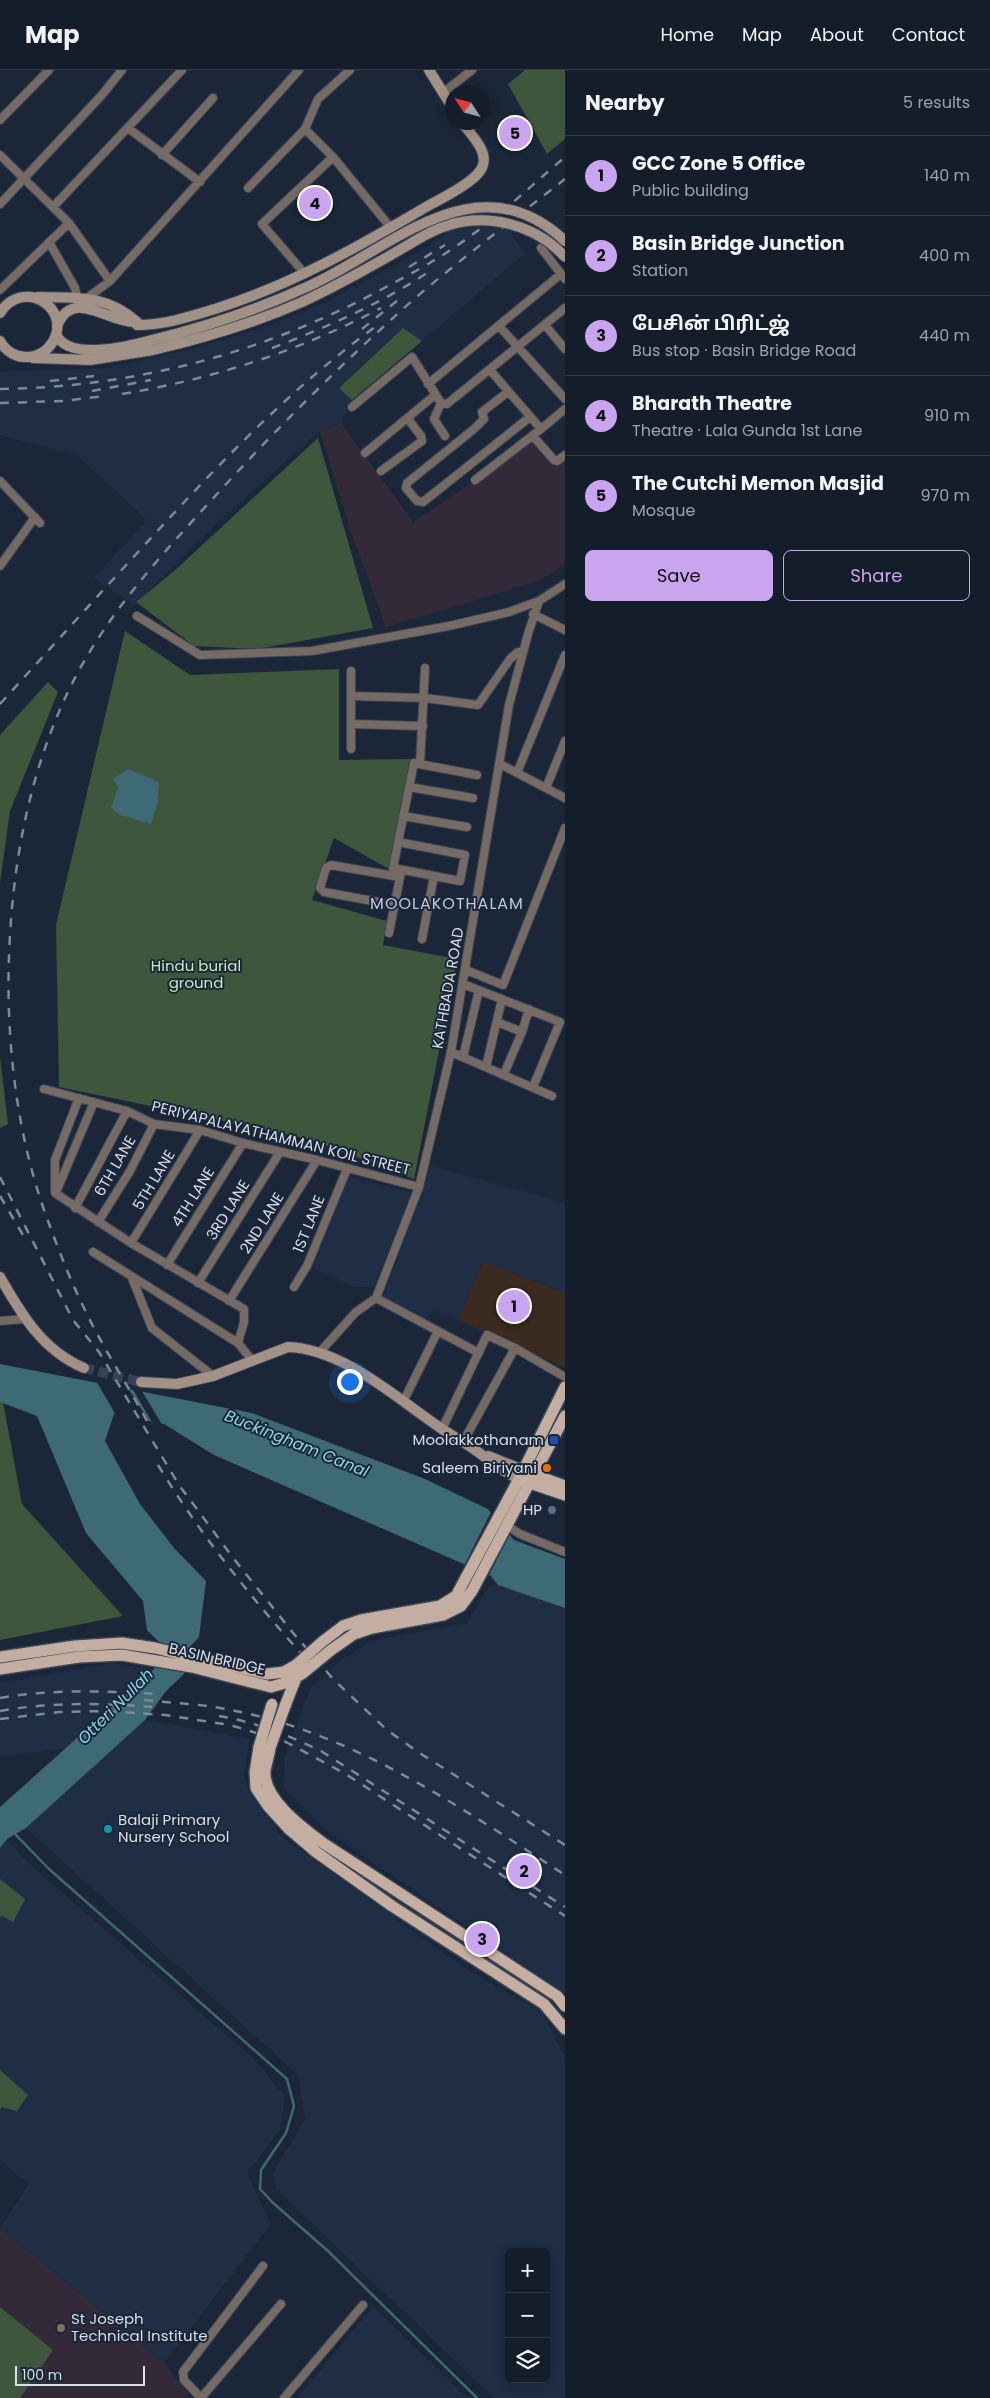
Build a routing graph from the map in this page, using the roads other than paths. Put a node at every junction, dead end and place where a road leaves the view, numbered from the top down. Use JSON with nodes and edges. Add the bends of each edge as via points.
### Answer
{"nodes":[{"id":1,"x":49,"y":70,"type":"edge"},
{"id":2,"x":122,"y":70,"type":"edge"},
{"id":3,"x":182,"y":70,"type":"edge"},
{"id":4,"x":299,"y":70,"type":"edge"},
{"id":5,"x":350,"y":70,"type":"edge"},
{"id":6,"x":429,"y":70,"type":"edge"},
{"id":7,"x":472,"y":70,"type":"edge"},
{"id":8,"x":444,"y":92,"type":"joint"},
{"id":9,"x":213,"y":98,"type":"dead end"},
{"id":10,"x":0,"y":120,"type":"edge"},
{"id":11,"x":128,"y":128,"type":"junction"},
{"id":12,"x":305,"y":128,"type":"junction"},
{"id":13,"x":467,"y":130,"type":"edge"},
{"id":14,"x":0,"y":155,"type":"edge"},
{"id":15,"x":162,"y":155,"type":"junction"},
{"id":16,"x":333,"y":157,"type":"junction"},
{"id":17,"x":24,"y":179,"type":"junction"},
{"id":18,"x":200,"y":182,"type":"junction"},
{"id":19,"x":248,"y":188,"type":"dead end"},
{"id":20,"x":0,"y":204,"type":"edge"},
{"id":21,"x":53,"y":207,"type":"junction"},
{"id":22,"x":69,"y":223,"type":"junction"},
{"id":23,"x":390,"y":228,"type":"junction"},
{"id":24,"x":565,"y":241,"type":"edge"},
{"id":25,"x":49,"y":242,"type":"junction"},
{"id":26,"x":541,"y":248,"type":"dead end"},
{"id":27,"x":565,"y":257,"type":"edge"},
{"id":28,"x":305,"y":274,"type":"junction"},
{"id":29,"x":563,"y":276,"type":"edge"},
{"id":30,"x":110,"y":281,"type":"junction"},
{"id":31,"x":0,"y":290,"type":"edge"},
{"id":32,"x":33,"y":297,"type":"junction"},
{"id":33,"x":82,"y":297,"type":"junction"},
{"id":34,"x":565,"y":308,"type":"edge"},
{"id":35,"x":0,"y":313,"type":"edge"},
{"id":36,"x":137,"y":325,"type":"junction"},
{"id":37,"x":545,"y":325,"type":"junction"},
{"id":38,"x":499,"y":326,"type":"junction"},
{"id":39,"x":56,"y":330,"type":"junction"},
{"id":40,"x":0,"y":341,"type":"edge"},
{"id":41,"x":153,"y":345,"type":"junction"},
{"id":42,"x":517,"y":347,"type":"junction"},
{"id":43,"x":565,"y":349,"type":"edge"},
{"id":44,"x":28,"y":357,"type":"junction"},
{"id":45,"x":490,"y":370,"type":"junction"},
{"id":46,"x":428,"y":384,"type":"junction"},
{"id":47,"x":508,"y":392,"type":"junction"},
{"id":48,"x":435,"y":395,"type":"junction"},
{"id":49,"x":565,"y":399,"type":"edge"},
{"id":50,"x":443,"y":404,"type":"junction"},
{"id":51,"x":352,"y":407,"type":"dead end"},
{"id":52,"x":565,"y":409,"type":"edge"},
{"id":53,"x":530,"y":417,"type":"junction"},
{"id":54,"x":408,"y":419,"type":"junction"},
{"id":55,"x":541,"y":429,"type":"junction"},
{"id":56,"x":445,"y":436,"type":"dead end"},
{"id":57,"x":533,"y":436,"type":"junction"},
{"id":58,"x":365,"y":453,"type":"dead end"},
{"id":59,"x":565,"y":455,"type":"edge"},
{"id":60,"x":381,"y":470,"type":"dead end"},
{"id":61,"x":475,"y":480,"type":"dead end"},
{"id":62,"x":0,"y":481,"type":"edge"},
{"id":63,"x":0,"y":566,"type":"edge"},
{"id":64,"x":565,"y":584,"type":"edge"},
{"id":65,"x":539,"y":602,"type":"junction"},
{"id":66,"x":533,"y":614,"type":"junction"},
{"id":67,"x":137,"y":616,"type":"dead end"},
{"id":68,"x":565,"y":630,"type":"edge"},
{"id":69,"x":523,"y":652,"type":"junction"},
{"id":70,"x":565,"y":655,"type":"edge"},
{"id":71,"x":426,"y":668,"type":"dead end"},
{"id":72,"x":351,"y":670,"type":"dead end"},
{"id":73,"x":351,"y":696,"type":"junction"},
{"id":74,"x":425,"y":698,"type":"junction"},
{"id":75,"x":351,"y":724,"type":"junction"},
{"id":76,"x":423,"y":726,"type":"junction"},
{"id":77,"x":565,"y":742,"type":"edge"},
{"id":78,"x":351,"y":749,"type":"dead end"},
{"id":79,"x":417,"y":764,"type":"junction"},
{"id":80,"x":500,"y":764,"type":"junction"},
{"id":81,"x":517,"y":773,"type":"junction"},
{"id":82,"x":477,"y":775,"type":"dead end"},
{"id":83,"x":410,"y":787,"type":"junction"},
{"id":84,"x":546,"y":788,"type":"junction"},
{"id":85,"x":472,"y":798,"type":"dead end"},
{"id":86,"x":565,"y":798,"type":"edge"},
{"id":87,"x":403,"y":816,"type":"junction"},
{"id":88,"x":467,"y":827,"type":"dead end"},
{"id":89,"x":565,"y":828,"type":"edge"},
{"id":90,"x":398,"y":842,"type":"junction"},
{"id":91,"x":398,"y":872,"type":"junction"},
{"id":92,"x":434,"y":876,"type":"junction"},
{"id":93,"x":395,"y":906,"type":"junction"},
{"id":94,"x":389,"y":933,"type":"dead end"},
{"id":95,"x":422,"y":939,"type":"dead end"},
{"id":96,"x":466,"y":970,"type":"junction"},
{"id":97,"x":463,"y":984,"type":"junction"},
{"id":98,"x":479,"y":990,"type":"junction"},
{"id":99,"x":502,"y":999,"type":"junction"},
{"id":100,"x":529,"y":1009,"type":"junction"},
{"id":101,"x":497,"y":1022,"type":"junction"},
{"id":102,"x":522,"y":1032,"type":"junction"},
{"id":103,"x":451,"y":1052,"type":"junction"},
{"id":104,"x":463,"y":1057,"type":"junction"},
{"id":105,"x":486,"y":1067,"type":"junction"},
{"id":106,"x":504,"y":1074,"type":"junction"},
{"id":107,"x":533,"y":1087,"type":"junction"},
{"id":108,"x":44,"y":1089,"type":"dead end"},
{"id":109,"x":552,"y":1096,"type":"dead end"},
{"id":110,"x":80,"y":1098,"type":"junction"},
{"id":111,"x":94,"y":1102,"type":"junction"},
{"id":112,"x":127,"y":1111,"type":"junction"},
{"id":113,"x":154,"y":1124,"type":"junction"},
{"id":114,"x":200,"y":1130,"type":"junction"},
{"id":115,"x":242,"y":1143,"type":"junction"},
{"id":116,"x":280,"y":1152,"type":"junction"},
{"id":117,"x":317,"y":1160,"type":"junction"},
{"id":118,"x":347,"y":1169,"type":"junction"},
{"id":119,"x":419,"y":1187,"type":"junction"},
{"id":120,"x":55,"y":1194,"type":"junction"},
{"id":121,"x":75,"y":1208,"type":"junction"},
{"id":122,"x":98,"y":1222,"type":"junction"},
{"id":123,"x":131,"y":1244,"type":"junction"},
{"id":124,"x":93,"y":1252,"type":"dead end"},
{"id":125,"x":167,"y":1265,"type":"junction"},
{"id":126,"x":0,"y":1277,"type":"edge"},
{"id":127,"x":132,"y":1278,"type":"junction"},
{"id":128,"x":198,"y":1283,"type":"junction"},
{"id":129,"x":294,"y":1287,"type":"dead end"},
{"id":130,"x":376,"y":1298,"type":"junction"},
{"id":131,"x":229,"y":1301,"type":"junction"},
{"id":132,"x":24,"y":1319,"type":"junction"},
{"id":133,"x":0,"y":1321,"type":"edge"},
{"id":134,"x":438,"y":1331,"type":"junction"},
{"id":135,"x":238,"y":1342,"type":"junction"},
{"id":136,"x":515,"y":1348,"type":"junction"},
{"id":137,"x":319,"y":1352,"type":"junction"},
{"id":138,"x":479,"y":1353,"type":"junction"},
{"id":139,"x":251,"y":1360,"type":"junction"},
{"id":140,"x":84,"y":1368,"type":"tunnel mouth"},
{"id":141,"x":213,"y":1376,"type":"junction"},
{"id":142,"x":565,"y":1377,"type":"edge"},
{"id":143,"x":141,"y":1382,"type":"tunnel mouth"},
{"id":144,"x":565,"y":1387,"type":"edge"},
{"id":145,"x":404,"y":1400,"type":"junction"},
{"id":146,"x":565,"y":1416,"type":"edge"},
{"id":147,"x":442,"y":1429,"type":"junction"},
{"id":148,"x":463,"y":1442,"type":"junction"},
{"id":149,"x":526,"y":1477,"type":"junction"},
{"id":150,"x":565,"y":1486,"type":"edge"},
{"id":151,"x":565,"y":1494,"type":"edge"},
{"id":152,"x":503,"y":1522,"type":"junction"},
{"id":153,"x":565,"y":1552,"type":"edge"},
{"id":154,"x":154,"y":1654,"type":"junction"},
{"id":155,"x":0,"y":1657,"type":"edge"},
{"id":156,"x":193,"y":1662,"type":"junction"},
{"id":157,"x":0,"y":1669,"type":"edge"},
{"id":158,"x":298,"y":1672,"type":"junction"},
{"id":159,"x":271,"y":1687,"type":"junction"},
{"id":160,"x":265,"y":1748,"type":"junction"},
{"id":161,"x":565,"y":2006,"type":"edge"},
{"id":162,"x":565,"y":2029,"type":"edge"},
{"id":163,"x":263,"y":2266,"type":"dead end"},
{"id":164,"x":281,"y":2304,"type":"dead end"},
{"id":165,"x":362,"y":2305,"type":"dead end"},
{"id":166,"x":201,"y":2398,"type":"edge"},
{"id":167,"x":284,"y":2398,"type":"edge"}],
"edges":[{"from":1,"to":10,"type":"street"},
{"from":2,"to":17,"type":"street"},
{"from":3,"to":11,"type":"street"},
{"from":4,"to":18,"type":"street"},
{"from":5,"to":12,"type":"street","via":[[318,99]]},
{"from":6,"to":8,"type":"main road"},
{"from":7,"to":8,"type":"street"},
{"from":9,"to":15,"type":"street"},
{"from":11,"to":15,"type":"street"},
{"from":11,"to":21,"type":"street"},
{"from":12,"to":16,"type":"street"},
{"from":12,"to":19,"type":"street"},
{"from":13,"to":23,"type":"main road","via":[[482,154],[481,171]]},
{"from":14,"to":17,"type":"street"},
{"from":15,"to":18,"type":"street"},
{"from":16,"to":23,"type":"street"},
{"from":16,"to":28,"type":"street","via":[[262,224]]},
{"from":17,"to":20,"type":"street"},
{"from":17,"to":21,"type":"street"},
{"from":18,"to":30,"type":"street"},
{"from":21,"to":22,"type":"street"},
{"from":22,"to":25,"type":"street"},
{"from":22,"to":30,"type":"street"},
{"from":23,"to":28,"type":"main road"},
{"from":24,"to":41,"type":"main road","bridge":true,"via":[[516,212],[489,208],[457,210],[432,218],[288,296]]},
{"from":25,"to":31,"type":"street"},
{"from":25,"to":33,"type":"street"},
{"from":26,"to":29,"type":"street"},
{"from":27,"to":41,"type":"main road","bridge":true,"via":[[548,242],[520,227],[488,221],[459,222],[435,230],[300,303],[239,326]]},
{"from":28,"to":36,"type":"main road","via":[[236,302],[182,319]]},
{"from":29,"to":38,"type":"street"},
{"from":30,"to":33,"type":"street"},
{"from":32,"to":33,"type":"main road"},
{"from":32,"to":35,"type":"main road","via":[[14,299]]},
{"from":32,"to":39,"type":"main road","via":[[50,307]]},
{"from":33,"to":36,"type":"main road","via":[[111,305],[137,320]]},
{"from":34,"to":37,"type":"street"},
{"from":36,"to":39,"type":"main road","via":[[136,322],[116,321],[82,308],[68,312]]},
{"from":37,"to":42,"type":"street"},
{"from":37,"to":43,"type":"street"},
{"from":38,"to":42,"type":"street"},
{"from":38,"to":46,"type":"street"},
{"from":39,"to":41,"type":"main road","via":[[65,343],[89,350]]},
{"from":39,"to":44,"type":"main road","via":[[46,350]]},
{"from":40,"to":44,"type":"main road","via":[[9,352]]},
{"from":41,"to":44,"type":"main road","via":[[90,360]]},
{"from":42,"to":45,"type":"street"},
{"from":42,"to":49,"type":"street"},
{"from":45,"to":47,"type":"street"},
{"from":45,"to":50,"type":"street"},
{"from":46,"to":48,"type":"street"},
{"from":46,"to":51,"type":"street","via":[[412,358]]},
{"from":47,"to":53,"type":"street"},
{"from":47,"to":53,"type":"street","via":[[483,411],[484,419],[474,429],[407,483],[406,488],[417,501],[423,502]]},
{"from":48,"to":50,"type":"street"},
{"from":48,"to":54,"type":"street"},
{"from":50,"to":56,"type":"street","via":[[434,419]]},
{"from":52,"to":55,"type":"street"},
{"from":53,"to":55,"type":"street"},
{"from":54,"to":58,"type":"street"},
{"from":54,"to":60,"type":"street","via":[[422,441]]},
{"from":55,"to":57,"type":"street"},
{"from":57,"to":59,"type":"street","via":[[554,460],[558,461]]},
{"from":57,"to":61,"type":"street"},
{"from":62,"to":63,"type":"street","via":[[38,520]]},
{"from":64,"to":65,"type":"street","name":"KATHBADA ROAD"},
{"from":65,"to":66,"type":"street","name":"KATHBADA ROAD"},
{"from":65,"to":67,"type":"street","via":[[449,626],[312,651],[200,655]]},
{"from":66,"to":68,"type":"street"},
{"from":66,"to":69,"type":"street","name":"KATHBADA ROAD"},
{"from":69,"to":74,"type":"street","via":[[510,659],[478,705]]},
{"from":69,"to":80,"type":"street","name":"KATHBADA ROAD","via":[[509,705]]},
{"from":70,"to":81,"type":"street"},
{"from":71,"to":74,"type":"street"},
{"from":72,"to":73,"type":"street"},
{"from":73,"to":74,"type":"street"},
{"from":73,"to":75,"type":"street"},
{"from":74,"to":76,"type":"street"},
{"from":75,"to":76,"type":"street"},
{"from":75,"to":78,"type":"street"},
{"from":76,"to":79,"type":"street"},
{"from":77,"to":84,"type":"street"},
{"from":79,"to":82,"type":"street"},
{"from":79,"to":83,"type":"street"},
{"from":80,"to":81,"type":"street"},
{"from":80,"to":96,"type":"street","name":"KATHBADA ROAD"},
{"from":81,"to":84,"type":"street"},
{"from":83,"to":85,"type":"street"},
{"from":83,"to":87,"type":"street"},
{"from":84,"to":86,"type":"street"},
{"from":87,"to":88,"type":"street"},
{"from":87,"to":90,"type":"street"},
{"from":89,"to":96,"type":"street","via":[[504,985]]},
{"from":90,"to":91,"type":"street"},
{"from":90,"to":92,"type":"street","via":[[465,855],[460,881]]},
{"from":91,"to":92,"type":"street"},
{"from":91,"to":93,"type":"street"},
{"from":91,"to":93,"type":"street","via":[[331,865],[326,868],[320,888],[324,892]]},
{"from":92,"to":95,"type":"street"},
{"from":93,"to":94,"type":"street"},
{"from":96,"to":97,"type":"street","name":"KATHBADA ROAD"},
{"from":97,"to":98,"type":"street"},
{"from":97,"to":103,"type":"street","name":"KATHBADA ROAD"},
{"from":98,"to":99,"type":"street"},
{"from":98,"to":104,"type":"street"},
{"from":99,"to":100,"type":"street"},
{"from":99,"to":101,"type":"street"},
{"from":100,"to":102,"type":"street"},
{"from":100,"to":107,"type":"street","via":[[560,1022]]},
{"from":101,"to":102,"type":"street"},
{"from":101,"to":105,"type":"street"},
{"from":102,"to":106,"type":"street"},
{"from":103,"to":104,"type":"street"},
{"from":103,"to":119,"type":"street","name":"KATHBADA ROAD"},
{"from":104,"to":105,"type":"street"},
{"from":105,"to":106,"type":"street"},
{"from":106,"to":107,"type":"street"},
{"from":107,"to":109,"type":"street"},
{"from":108,"to":110,"type":"street","name":"PERIYAPALAYATHAMMAN KOIL STREET"},
{"from":110,"to":111,"type":"street","name":"PERIYAPALAYATHAMMAN KOIL STREET"},
{"from":110,"to":120,"type":"street","via":[[55,1160]]},
{"from":111,"to":112,"type":"street","name":"PERIYAPALAYATHAMMAN KOIL STREET"},
{"from":111,"to":120,"type":"street"},
{"from":112,"to":113,"type":"street","name":"PERIYAPALAYATHAMMAN KOIL STREET"},
{"from":112,"to":121,"type":"street"},
{"from":113,"to":114,"type":"street","name":"PERIYAPALAYATHAMMAN KOIL STREET"},
{"from":113,"to":122,"type":"street","name":"6TH LANE"},
{"from":114,"to":115,"type":"street","name":"PERIYAPALAYATHAMMAN KOIL STREET"},
{"from":114,"to":123,"type":"street","name":"5TH LANE"},
{"from":115,"to":116,"type":"street","name":"PERIYAPALAYATHAMMAN KOIL STREET"},
{"from":115,"to":125,"type":"street","name":"4TH LANE"},
{"from":116,"to":117,"type":"street","name":"PERIYAPALAYATHAMMAN KOIL STREET"},
{"from":116,"to":128,"type":"street","name":"3RD LANE"},
{"from":117,"to":118,"type":"street","name":"PERIYAPALAYATHAMMAN KOIL STREET"},
{"from":117,"to":131,"type":"street","name":"2ND LANE"},
{"from":118,"to":119,"type":"street","name":"PERIYAPALAYATHAMMAN KOIL STREET"},
{"from":118,"to":129,"type":"street","name":"1ST LANE","via":[[307,1266]]},
{"from":119,"to":130,"type":"street","name":"KATHBADA ROAD"},
{"from":120,"to":121,"type":"street"},
{"from":121,"to":122,"type":"street"},
{"from":122,"to":123,"type":"street"},
{"from":123,"to":125,"type":"street"},
{"from":124,"to":127,"type":"street"},
{"from":125,"to":128,"type":"street"},
{"from":126,"to":132,"type":"main road"},
{"from":127,"to":135,"type":"street"},
{"from":127,"to":141,"type":"street","via":[[152,1328]]},
{"from":128,"to":131,"type":"street"},
{"from":130,"to":134,"type":"street"},
{"from":130,"to":137,"type":"street","via":[[356,1312]]},
{"from":131,"to":135,"type":"street","via":[[244,1309]]},
{"from":132,"to":133,"type":"street"},
{"from":132,"to":140,"type":"main road","via":[[58,1354]]},
{"from":134,"to":138,"type":"street"},
{"from":134,"to":145,"type":"street"},
{"from":135,"to":139,"type":"street"},
{"from":136,"to":138,"type":"street","via":[[487,1335]]},
{"from":136,"to":142,"type":"street"},
{"from":136,"to":148,"type":"street"},
{"from":137,"to":139,"type":"main road","via":[[288,1347]]},
{"from":137,"to":145,"type":"main road"},
{"from":138,"to":147,"type":"street"},
{"from":139,"to":141,"type":"main road"},
{"from":141,"to":143,"type":"main road","via":[[177,1384]]},
{"from":144,"to":149,"type":"main road"},
{"from":145,"to":147,"type":"main road"},
{"from":146,"to":149,"type":"main road"},
{"from":147,"to":148,"type":"main road"},
{"from":148,"to":149,"type":"main road","via":[[501,1471]]},
{"from":149,"to":150,"type":"main road"},
{"from":149,"to":151,"type":"main road"},
{"from":149,"to":152,"type":"main road","name":"BASIN BRIDGE"},
{"from":152,"to":153,"type":"street","via":[[516,1532]]},
{"from":152,"to":158,"type":"main road","name":"BASIN BRIDGE","bridge":true,"via":[[467,1589],[440,1606],[343,1626],[327,1646]]},
{"from":154,"to":155,"type":"main road","via":[[122,1643]]},
{"from":154,"to":156,"type":"main road","name":"BASIN BRIDGE"},
{"from":154,"to":157,"type":"main road","via":[[79,1657]]},
{"from":156,"to":158,"type":"main road","name":"BASIN BRIDGE","via":[[267,1674]]},
{"from":156,"to":159,"type":"main road","name":"BASIN BRIDGE"},
{"from":158,"to":159,"type":"main road","name":"BASIN BRIDGE","via":[[281,1685]]},
{"from":158,"to":160,"type":"main road","bridge":true},
{"from":159,"to":160,"type":"main road","bridge":true,"via":[[273,1695]]},
{"from":160,"to":161,"type":"main road","via":[[269,1788],[294,1821],[322,1843],[557,1996]]},
{"from":160,"to":162,"type":"main road","via":[[255,1772],[256,1788],[289,1829],[392,1906],[544,2004]]},
{"from":163,"to":166,"type":"street","via":[[183,2372],[184,2380]]},
{"from":164,"to":166,"type":"street"},
{"from":165,"to":167,"type":"street"}]}
